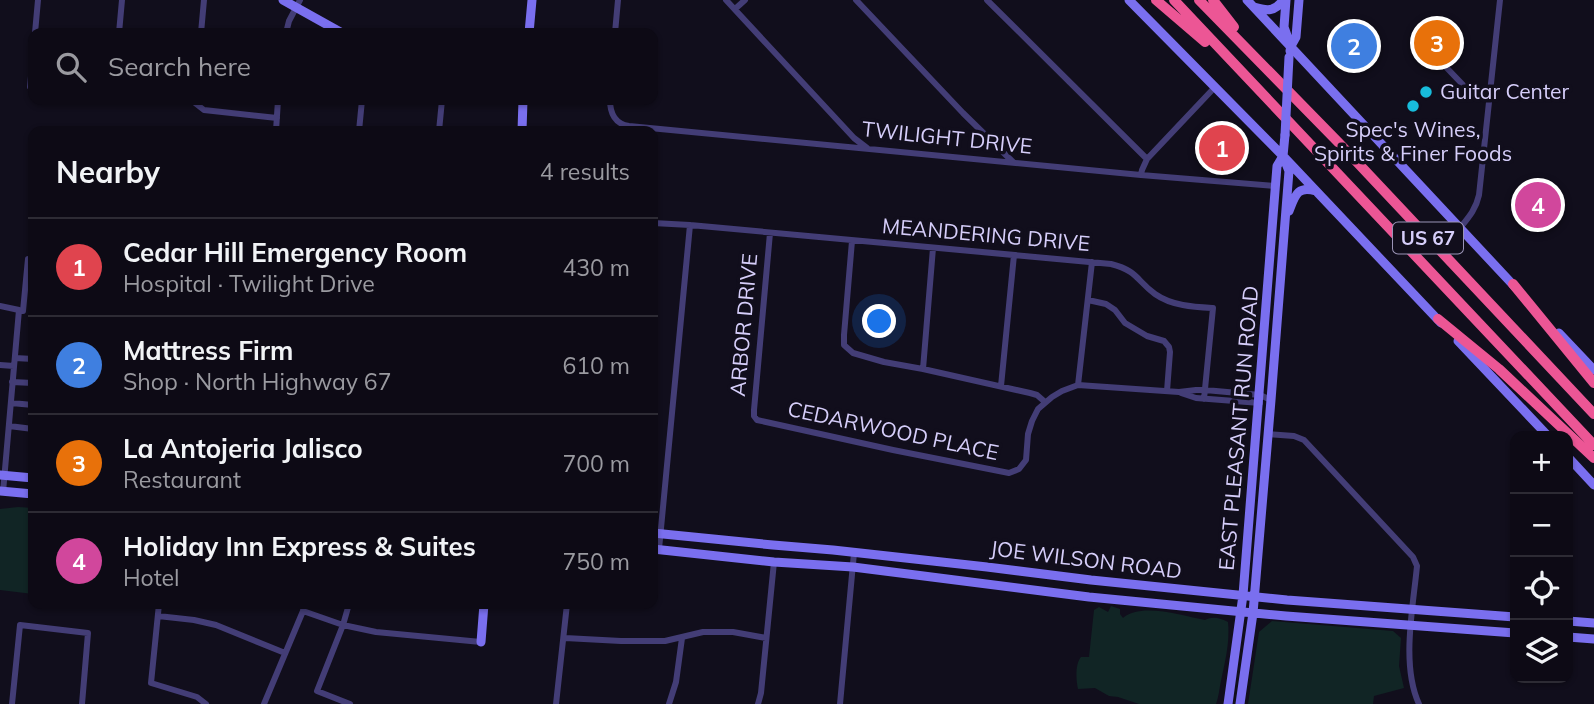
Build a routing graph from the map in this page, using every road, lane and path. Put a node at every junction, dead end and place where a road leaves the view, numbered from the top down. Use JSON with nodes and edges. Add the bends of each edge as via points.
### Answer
{"nodes":[{"id":1,"x":38,"y":0,"type":"edge"},
{"id":2,"x":122,"y":0,"type":"edge"},
{"id":3,"x":204,"y":0,"type":"edge"},
{"id":4,"x":283,"y":0,"type":"edge"},
{"id":5,"x":532,"y":0,"type":"edge"},
{"id":6,"x":618,"y":0,"type":"edge"},
{"id":7,"x":726,"y":0,"type":"edge"},
{"id":8,"x":745,"y":0,"type":"edge"},
{"id":9,"x":856,"y":0,"type":"edge"},
{"id":10,"x":987,"y":0,"type":"edge"},
{"id":11,"x":1129,"y":0,"type":"edge"},
{"id":12,"x":1157,"y":0,"type":"edge"},
{"id":13,"x":1174,"y":0,"type":"edge"},
{"id":14,"x":1199,"y":0,"type":"edge"},
{"id":15,"x":1213,"y":0,"type":"edge"},
{"id":16,"x":1284,"y":0,"type":"edge"},
{"id":17,"x":1299,"y":0,"type":"edge"},
{"id":18,"x":1500,"y":0,"type":"edge"},
{"id":19,"x":298,"y":4,"type":"edge"},
{"id":20,"x":1251,"y":4,"type":"edge"},
{"id":21,"x":735,"y":9,"type":"junction"},
{"id":22,"x":35,"y":28,"type":"edge"},
{"id":23,"x":119,"y":28,"type":"edge"},
{"id":24,"x":201,"y":28,"type":"edge"},
{"id":25,"x":288,"y":28,"type":"edge"},
{"id":26,"x":334,"y":28,"type":"edge"},
{"id":27,"x":529,"y":28,"type":"edge"},
{"id":28,"x":615,"y":28,"type":"edge"},
{"id":29,"x":1291,"y":46,"type":"junction"},
{"id":30,"x":1261,"y":62,"type":"junction"},
{"id":31,"x":1443,"y":64,"type":"dead end"},
{"id":32,"x":1215,"y":87,"type":"junction"},
{"id":33,"x":1257,"y":88,"type":"junction"},
{"id":34,"x":1490,"y":93,"type":"junction"},
{"id":35,"x":198,"y":105,"type":"edge"},
{"id":36,"x":278,"y":105,"type":"edge"},
{"id":37,"x":362,"y":105,"type":"edge"},
{"id":38,"x":442,"y":105,"type":"edge"},
{"id":39,"x":523,"y":105,"type":"edge"},
{"id":40,"x":611,"y":105,"type":"edge"},
{"id":41,"x":277,"y":118,"type":"junction"},
{"id":42,"x":276,"y":126,"type":"edge"},
{"id":43,"x":359,"y":126,"type":"edge"},
{"id":44,"x":439,"y":126,"type":"edge"},
{"id":45,"x":522,"y":126,"type":"edge"},
{"id":46,"x":629,"y":126,"type":"edge"},
{"id":47,"x":658,"y":129,"type":"edge"},
{"id":48,"x":867,"y":148,"type":"junction"},
{"id":49,"x":1283,"y":156,"type":"junction"},
{"id":50,"x":1147,"y":159,"type":"junction"},
{"id":51,"x":1014,"y":162,"type":"junction"},
{"id":52,"x":1141,"y":175,"type":"junction"},
{"id":53,"x":1276,"y":186,"type":"junction"},
{"id":54,"x":1316,"y":191,"type":"junction"},
{"id":55,"x":658,"y":223,"type":"edge"},
{"id":56,"x":1285,"y":223,"type":"junction"},
{"id":57,"x":690,"y":225,"type":"junction"},
{"id":58,"x":1460,"y":228,"type":"junction"},
{"id":59,"x":770,"y":233,"type":"junction"},
{"id":60,"x":852,"y":241,"type":"junction"},
{"id":61,"x":933,"y":248,"type":"junction"},
{"id":62,"x":1014,"y":255,"type":"junction"},
{"id":63,"x":1092,"y":262,"type":"junction"},
{"id":64,"x":1513,"y":284,"type":"junction"},
{"id":65,"x":28,"y":287,"type":"edge"},
{"id":66,"x":1088,"y":300,"type":"junction"},
{"id":67,"x":0,"y":306,"type":"edge"},
{"id":68,"x":21,"y":311,"type":"junction"},
{"id":69,"x":28,"y":312,"type":"edge"},
{"id":70,"x":1438,"y":319,"type":"junction"},
{"id":71,"x":15,"y":358,"type":"junction"},
{"id":72,"x":28,"y":359,"type":"edge"},
{"id":73,"x":0,"y":365,"type":"edge"},
{"id":74,"x":14,"y":366,"type":"junction"},
{"id":75,"x":923,"y":369,"type":"junction"},
{"id":76,"x":1594,"y":370,"type":"edge"},
{"id":77,"x":12,"y":382,"type":"junction"},
{"id":78,"x":28,"y":383,"type":"edge"},
{"id":79,"x":1594,"y":383,"type":"edge"},
{"id":80,"x":1078,"y":385,"type":"junction"},
{"id":81,"x":1001,"y":386,"type":"junction"},
{"id":82,"x":1205,"y":390,"type":"junction"},
{"id":83,"x":1167,"y":391,"type":"junction"},
{"id":84,"x":1179,"y":392,"type":"junction"},
{"id":85,"x":1204,"y":399,"type":"junction"},
{"id":86,"x":1259,"y":399,"type":"junction"},
{"id":87,"x":1271,"y":400,"type":"junction"},
{"id":88,"x":1045,"y":402,"type":"junction"},
{"id":89,"x":10,"y":403,"type":"junction"},
{"id":90,"x":28,"y":405,"type":"edge"},
{"id":91,"x":1594,"y":414,"type":"edge"},
{"id":92,"x":757,"y":420,"type":"joint"},
{"id":93,"x":9,"y":426,"type":"junction"},
{"id":94,"x":28,"y":428,"type":"edge"},
{"id":95,"x":1543,"y":431,"type":"edge"},
{"id":96,"x":1268,"y":434,"type":"junction"},
{"id":97,"x":1594,"y":444,"type":"edge"},
{"id":98,"x":1594,"y":458,"type":"edge"},
{"id":99,"x":1573,"y":462,"type":"edge"},
{"id":100,"x":2,"y":475,"type":"edge"},
{"id":101,"x":28,"y":478,"type":"edge"},
{"id":102,"x":1594,"y":485,"type":"edge"},
{"id":103,"x":1,"y":492,"type":"edge"},
{"id":104,"x":28,"y":494,"type":"edge"},
{"id":105,"x":658,"y":528,"type":"edge"},
{"id":106,"x":658,"y":533,"type":"edge"},
{"id":107,"x":658,"y":549,"type":"edge"},
{"id":108,"x":854,"y":552,"type":"junction"},
{"id":109,"x":774,"y":562,"type":"junction"},
{"id":110,"x":853,"y":567,"type":"junction"},
{"id":111,"x":1243,"y":595,"type":"junction"},
{"id":112,"x":1254,"y":597,"type":"junction"},
{"id":113,"x":159,"y":609,"type":"edge"},
{"id":114,"x":302,"y":609,"type":"edge"},
{"id":115,"x":307,"y":609,"type":"edge"},
{"id":116,"x":348,"y":609,"type":"edge"},
{"id":117,"x":484,"y":609,"type":"edge"},
{"id":118,"x":567,"y":609,"type":"edge"},
{"id":119,"x":1413,"y":610,"type":"junction"},
{"id":120,"x":1241,"y":612,"type":"junction"},
{"id":121,"x":1253,"y":613,"type":"junction"},
{"id":122,"x":158,"y":616,"type":"junction"},
{"id":123,"x":1510,"y":617,"type":"edge"},
{"id":124,"x":1573,"y":621,"type":"edge"},
{"id":125,"x":1594,"y":623,"type":"edge"},
{"id":126,"x":343,"y":625,"type":"junction"},
{"id":127,"x":1412,"y":626,"type":"junction"},
{"id":128,"x":1510,"y":633,"type":"edge"},
{"id":129,"x":1573,"y":637,"type":"edge"},
{"id":130,"x":565,"y":638,"type":"junction"},
{"id":131,"x":682,"y":638,"type":"junction"},
{"id":132,"x":766,"y":638,"type":"junction"},
{"id":133,"x":1594,"y":639,"type":"edge"},
{"id":134,"x":481,"y":642,"type":"joint"},
{"id":135,"x":285,"y":653,"type":"junction"},
{"id":136,"x":12,"y":704,"type":"edge"},
{"id":137,"x":82,"y":704,"type":"edge"},
{"id":138,"x":206,"y":704,"type":"edge"},
{"id":139,"x":264,"y":704,"type":"edge"},
{"id":140,"x":349,"y":704,"type":"edge"},
{"id":141,"x":556,"y":704,"type":"edge"},
{"id":142,"x":669,"y":704,"type":"edge"},
{"id":143,"x":758,"y":704,"type":"edge"},
{"id":144,"x":840,"y":704,"type":"edge"},
{"id":145,"x":1228,"y":704,"type":"edge"},
{"id":146,"x":1240,"y":704,"type":"edge"},
{"id":147,"x":1419,"y":704,"type":"edge"}],
"edges":[{"from":1,"to":22,"type":"street"},
{"from":2,"to":23,"type":"street"},
{"from":3,"to":24,"type":"street"},
{"from":4,"to":19,"type":"main road"},
{"from":5,"to":27,"type":"main road"},
{"from":6,"to":28,"type":"street"},
{"from":7,"to":21,"type":"street"},
{"from":8,"to":21,"type":"street"},
{"from":9,"to":51,"type":"street"},
{"from":10,"to":50,"type":"street"},
{"from":11,"to":32,"type":"main road"},
{"from":12,"to":33,"type":"highway"},
{"from":13,"to":33,"type":"highway","number":"US 67"},
{"from":14,"to":30,"type":"highway","number":"US 67"},
{"from":15,"to":30,"type":"highway"},
{"from":16,"to":20,"type":"main road","via":[[1270,10]]},
{"from":16,"to":29,"type":"main road","name":"EAST PLEASANT RUN ROAD","via":[[1284,27]]},
{"from":17,"to":29,"type":"main road","name":"EAST PLEASANT RUN ROAD"},
{"from":18,"to":34,"type":"street"},
{"from":19,"to":25,"type":"street"},
{"from":19,"to":26,"type":"main road"},
{"from":20,"to":29,"type":"main road"},
{"from":21,"to":48,"type":"street"},
{"from":29,"to":49,"type":"main road","name":"EAST PLEASANT RUN ROAD","bridge":true},
{"from":29,"to":58,"type":"main road"},
{"from":30,"to":91,"type":"highway","number":"US 67"},
{"from":31,"to":34,"type":"street","via":[[1466,88]]},
{"from":32,"to":49,"type":"main road"},
{"from":32,"to":50,"type":"street"},
{"from":33,"to":97,"type":"highway","number":"US 67"},
{"from":34,"to":58,"type":"street","via":[[1477,203]]},
{"from":35,"to":41,"type":"street","via":[[204,110]]},
{"from":36,"to":41,"type":"street"},
{"from":37,"to":43,"type":"street"},
{"from":38,"to":44,"type":"street"},
{"from":39,"to":45,"type":"main road"},
{"from":40,"to":46,"type":"street","name":"TWILIGHT DRIVE","via":[[617,120]]},
{"from":41,"to":42,"type":"street"},
{"from":47,"to":48,"type":"street","name":"TWILIGHT DRIVE"},
{"from":48,"to":51,"type":"street","name":"TWILIGHT DRIVE"},
{"from":49,"to":53,"type":"main road","name":"EAST PLEASANT RUN ROAD"},
{"from":49,"to":54,"type":"main road"},
{"from":49,"to":56,"type":"main road","name":"EAST PLEASANT RUN ROAD","via":[[1289,172]]},
{"from":50,"to":52,"type":"street"},
{"from":51,"to":52,"type":"street","name":"TWILIGHT DRIVE"},
{"from":52,"to":53,"type":"street","name":"TWILIGHT DRIVE"},
{"from":53,"to":86,"type":"main road","name":"EAST PLEASANT RUN ROAD"},
{"from":54,"to":56,"type":"main road","via":[[1302,190],[1296,195]]},
{"from":54,"to":70,"type":"main road"},
{"from":55,"to":57,"type":"street","name":"MEANDERING DRIVE"},
{"from":56,"to":87,"type":"main road","name":"EAST PLEASANT RUN ROAD"},
{"from":57,"to":59,"type":"street","name":"MEANDERING DRIVE"},
{"from":57,"to":105,"type":"street"},
{"from":58,"to":64,"type":"main road"},
{"from":59,"to":60,"type":"street","name":"MEANDERING DRIVE"},
{"from":59,"to":92,"type":"street","name":"ARBOR DRIVE","via":[[754,410]]},
{"from":60,"to":61,"type":"street","name":"MEANDERING DRIVE"},
{"from":60,"to":75,"type":"street","via":[[844,345],[853,354]]},
{"from":61,"to":62,"type":"street","name":"MEANDERING DRIVE"},
{"from":61,"to":75,"type":"street"},
{"from":62,"to":63,"type":"street","name":"MEANDERING DRIVE"},
{"from":62,"to":81,"type":"street"},
{"from":63,"to":66,"type":"street"},
{"from":63,"to":82,"type":"street","name":"MEANDERING DRIVE","via":[[1132,271],[1168,301],[1213,308]]},
{"from":64,"to":76,"type":"main road"},
{"from":64,"to":79,"type":"highway"},
{"from":65,"to":68,"type":"street"},
{"from":66,"to":80,"type":"street"},
{"from":66,"to":83,"type":"street","via":[[1106,304],[1125,323],[1169,346]]},
{"from":67,"to":68,"type":"street"},
{"from":68,"to":69,"type":"street"},
{"from":68,"to":71,"type":"street"},
{"from":70,"to":95,"type":"main road"},
{"from":70,"to":98,"type":"highway","via":[[1500,369]]},
{"from":71,"to":72,"type":"street"},
{"from":71,"to":74,"type":"street"},
{"from":73,"to":74,"type":"street"},
{"from":74,"to":77,"type":"street"},
{"from":75,"to":81,"type":"street"},
{"from":77,"to":78,"type":"street"},
{"from":77,"to":89,"type":"street"},
{"from":80,"to":83,"type":"street"},
{"from":80,"to":88,"type":"street"},
{"from":81,"to":88,"type":"street"},
{"from":82,"to":84,"type":"street"},
{"from":82,"to":85,"type":"street","name":"MEANDERING DRIVE"},
{"from":82,"to":86,"type":"street"},
{"from":83,"to":84,"type":"street"},
{"from":84,"to":85,"type":"street"},
{"from":85,"to":86,"type":"street"},
{"from":86,"to":87,"type":"street"},
{"from":86,"to":111,"type":"main road","name":"EAST PLEASANT RUN ROAD"},
{"from":87,"to":96,"type":"main road","name":"EAST PLEASANT RUN ROAD"},
{"from":88,"to":92,"type":"street","name":"CEDARWOOD PLACE","via":[[1032,421],[1026,460],[1009,473]]},
{"from":89,"to":90,"type":"street"},
{"from":89,"to":93,"type":"street"},
{"from":93,"to":94,"type":"street"},
{"from":93,"to":100,"type":"street"},
{"from":96,"to":112,"type":"main road","name":"EAST PLEASANT RUN ROAD"},
{"from":96,"to":119,"type":"street","via":[[1304,440],[1413,557],[1417,566]]},
{"from":99,"to":102,"type":"main road"},
{"from":100,"to":101,"type":"main road"},
{"from":100,"to":103,"type":"street"},
{"from":103,"to":104,"type":"main road"},
{"from":106,"to":108,"type":"main road","name":"JOE WILSON ROAD"},
{"from":107,"to":109,"type":"main road","name":"JOE WILSON ROAD"},
{"from":108,"to":110,"type":"street"},
{"from":108,"to":111,"type":"main road","name":"JOE WILSON ROAD"},
{"from":109,"to":110,"type":"main road","name":"JOE WILSON ROAD"},
{"from":109,"to":132,"type":"street"},
{"from":110,"to":120,"type":"main road","name":"JOE WILSON ROAD"},
{"from":110,"to":144,"type":"street"},
{"from":111,"to":112,"type":"main road","name":"JOE WILSON ROAD"},
{"from":111,"to":120,"type":"main road","name":"EAST PLEASANT RUN ROAD"},
{"from":112,"to":119,"type":"main road","name":"JOE WILSON ROAD"},
{"from":112,"to":121,"type":"main road","name":"EAST PLEASANT RUN ROAD"},
{"from":113,"to":122,"type":"street"},
{"from":114,"to":135,"type":"street"},
{"from":115,"to":126,"type":"street"},
{"from":116,"to":126,"type":"street"},
{"from":117,"to":134,"type":"main road"},
{"from":118,"to":130,"type":"street"},
{"from":119,"to":123,"type":"main road","name":"JOE WILSON ROAD"},
{"from":119,"to":127,"type":"street"},
{"from":120,"to":121,"type":"main road","name":"JOE WILSON ROAD"},
{"from":120,"to":145,"type":"main road","name":"EAST PLEASANT RUN ROAD"},
{"from":121,"to":127,"type":"main road","name":"JOE WILSON ROAD"},
{"from":121,"to":146,"type":"main road","name":"EAST PLEASANT RUN ROAD"},
{"from":122,"to":135,"type":"street","via":[[216,625]]},
{"from":122,"to":138,"type":"street","via":[[151,682],[197,696]]},
{"from":124,"to":125,"type":"main road"},
{"from":126,"to":134,"type":"street"},
{"from":126,"to":140,"type":"street","via":[[317,691]]},
{"from":127,"to":128,"type":"main road","name":"JOE WILSON ROAD"},
{"from":127,"to":147,"type":"street","via":[[1410,670]]},
{"from":129,"to":133,"type":"main road"},
{"from":130,"to":131,"type":"street"},
{"from":130,"to":141,"type":"street"},
{"from":131,"to":132,"type":"street","via":[[703,632],[733,632]]},
{"from":131,"to":142,"type":"street"},
{"from":132,"to":143,"type":"street"},
{"from":135,"to":139,"type":"street"},
{"from":136,"to":137,"type":"street","via":[[20,625],[88,633]]}]}
